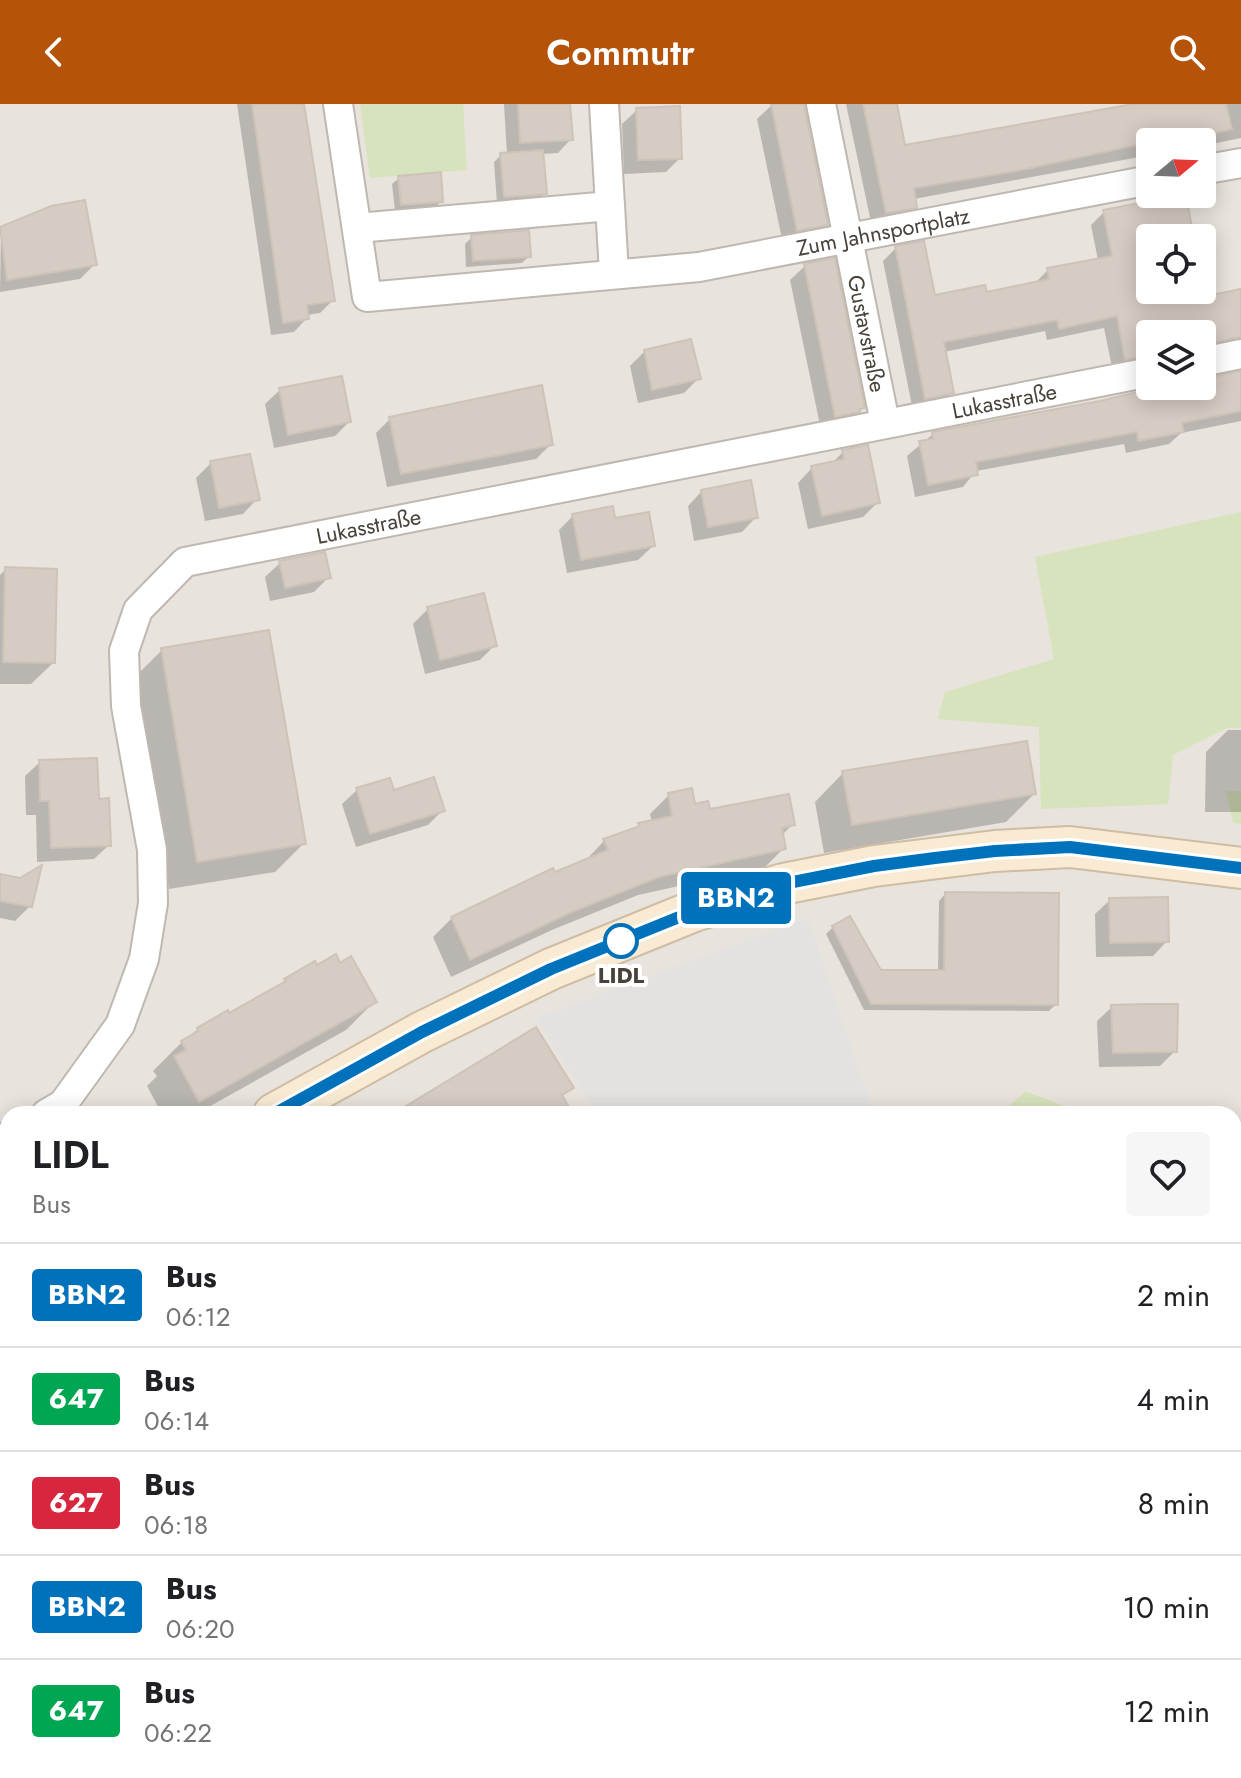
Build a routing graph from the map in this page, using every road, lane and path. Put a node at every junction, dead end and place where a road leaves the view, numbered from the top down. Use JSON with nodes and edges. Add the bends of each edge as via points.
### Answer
{"nodes":[{"id":1,"x":338,"y":104,"type":"edge"},
{"id":2,"x":604,"y":104,"type":"edge"},
{"id":3,"x":821,"y":104,"type":"edge"},
{"id":4,"x":1241,"y":163,"type":"edge"},
{"id":5,"x":1216,"y":167,"type":"edge"},
{"id":6,"x":1136,"y":183,"type":"edge"},
{"id":7,"x":610,"y":206,"type":"junction"},
{"id":8,"x":357,"y":228,"type":"junction"},
{"id":9,"x":849,"y":236,"type":"junction"},
{"id":10,"x":614,"y":273,"type":"junction"},
{"id":11,"x":1241,"y":354,"type":"edge"},
{"id":12,"x":1216,"y":359,"type":"edge"},
{"id":13,"x":1136,"y":375,"type":"edge"},
{"id":14,"x":885,"y":423,"type":"junction"},
{"id":15,"x":1241,"y":868,"type":"edge"},
{"id":16,"x":60,"y":1106,"type":"edge"},
{"id":17,"x":288,"y":1106,"type":"edge"}],
"edges":[{"from":1,"to":8,"type":"street","name":"Zum Jahnsportplatz"},
{"from":2,"to":7,"type":"street"},
{"from":3,"to":9,"type":"street","name":"Gustavstraße"},
{"from":4,"to":5,"type":"street"},
{"from":6,"to":9,"type":"street","name":"Zum Jahnsportplatz"},
{"from":7,"to":8,"type":"street"},
{"from":7,"to":10,"type":"street"},
{"from":8,"to":10,"type":"street","name":"Zum Jahnsportplatz","via":[[367,297]]},
{"from":9,"to":10,"type":"street","name":"Zum Jahnsportplatz","via":[[699,267]]},
{"from":9,"to":14,"type":"street","name":"Gustavstraße"},
{"from":11,"to":12,"type":"street"},
{"from":13,"to":14,"type":"street","name":"Lukasstraße"},
{"from":14,"to":16,"type":"street","name":"Lukasstraße","via":[[185,562],[138,610],[124,651],[126,706],[152,850],[153,903],[144,959],[120,1025]]},
{"from":15,"to":17,"type":"main road","via":[[1070,847],[890,864],[783,884],[694,911],[551,969]]}]}
